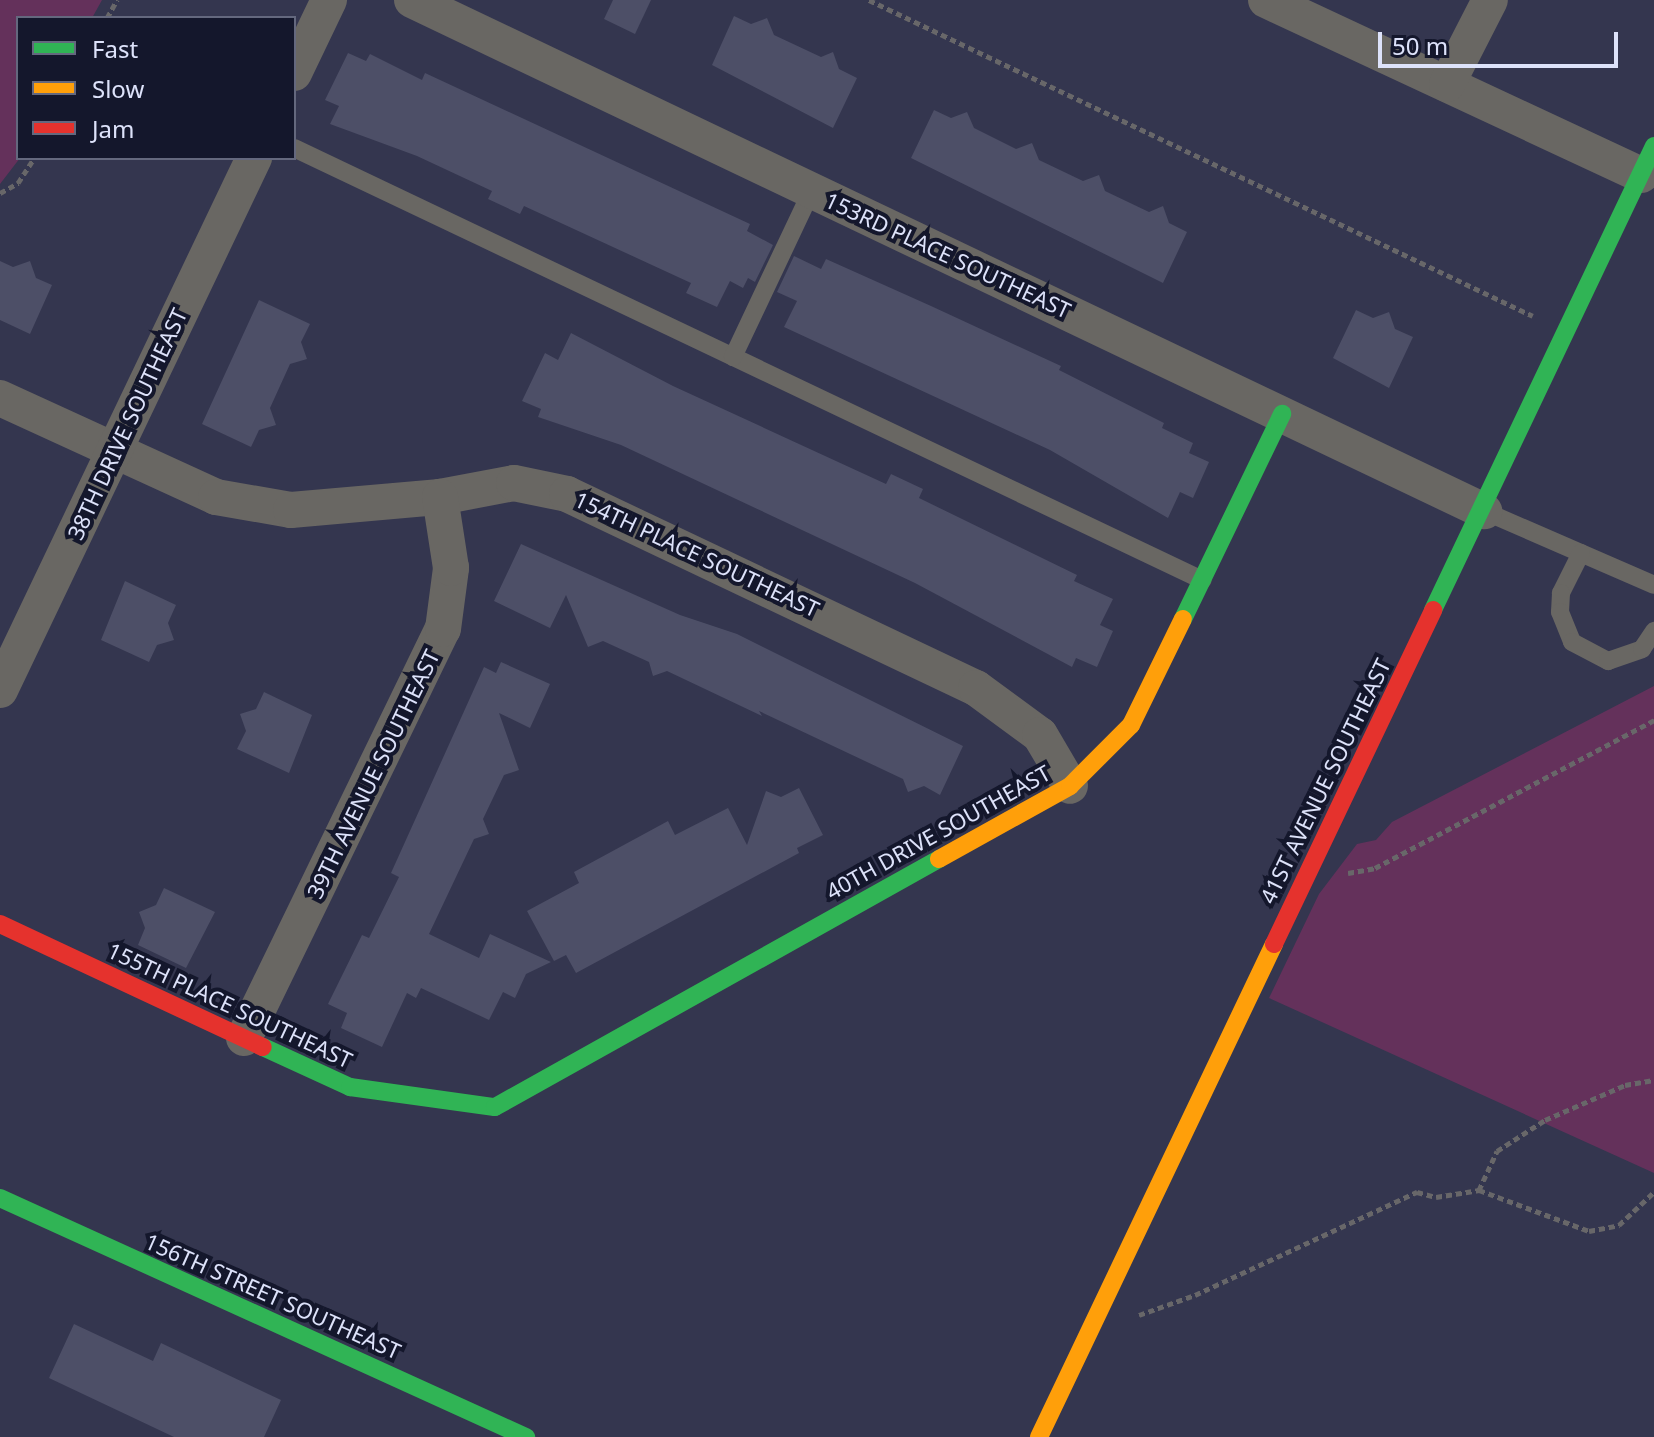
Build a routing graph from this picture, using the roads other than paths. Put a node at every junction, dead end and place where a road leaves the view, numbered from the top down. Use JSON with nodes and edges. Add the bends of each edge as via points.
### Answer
{"nodes":[{"id":1,"x":329,"y":0,"type":"edge"},
{"id":2,"x":412,"y":0,"type":"edge"},
{"id":3,"x":1266,"y":0,"type":"edge"},
{"id":4,"x":1490,"y":0,"type":"edge"},
{"id":5,"x":296,"y":69,"type":"edge"},
{"id":6,"x":1447,"y":84,"type":"junction"},
{"id":7,"x":296,"y":149,"type":"edge"},
{"id":8,"x":253,"y":160,"type":"edge"},
{"id":9,"x":1647,"y":160,"type":"edge"},
{"id":10,"x":812,"y":190,"type":"junction"},
{"id":11,"x":733,"y":357,"type":"junction"},
{"id":12,"x":0,"y":398,"type":"edge"},
{"id":13,"x":1282,"y":414,"type":"junction"},
{"id":14,"x":114,"y":452,"type":"junction"},
{"id":15,"x":440,"y":497,"type":"junction"},
{"id":16,"x":1484,"y":511,"type":"junction"},
{"id":17,"x":1581,"y":553,"type":"junction"},
{"id":18,"x":1202,"y":580,"type":"junction"},
{"id":19,"x":1654,"y":585,"type":"edge"},
{"id":20,"x":1654,"y":631,"type":"edge"},
{"id":21,"x":0,"y":690,"type":"edge"},
{"id":22,"x":1070,"y":786,"type":"junction"},
{"id":23,"x":0,"y":924,"type":"edge"},
{"id":24,"x":244,"y":1038,"type":"junction"},
{"id":25,"x":495,"y":1107,"type":"joint"},
{"id":26,"x":0,"y":1198,"type":"edge"},
{"id":27,"x":526,"y":1437,"type":"edge"},
{"id":28,"x":1039,"y":1437,"type":"edge"}],
"edges":[{"from":1,"to":5,"type":"street"},
{"from":2,"to":10,"type":"street","name":"153RD PLACE SOUTHEAST"},
{"from":3,"to":6,"type":"street"},
{"from":4,"to":6,"type":"street"},
{"from":6,"to":9,"type":"street"},
{"from":7,"to":11,"type":"lane"},
{"from":8,"to":14,"type":"street","name":"38TH DRIVE SOUTHEAST"},
{"from":9,"to":16,"type":"street","name":"41ST AVENUE SOUTHEAST"},
{"from":10,"to":11,"type":"lane"},
{"from":10,"to":13,"type":"street","name":"153RD PLACE SOUTHEAST"},
{"from":11,"to":18,"type":"lane"},
{"from":12,"to":14,"type":"street","name":"154TH PLACE SOUTHEAST"},
{"from":13,"to":16,"type":"street","name":"153RD PLACE SOUTHEAST"},
{"from":13,"to":18,"type":"street","name":"40TH DRIVE SOUTHEAST"},
{"from":14,"to":15,"type":"street","name":"154TH PLACE SOUTHEAST","via":[[216,497],[291,510]]},
{"from":14,"to":21,"type":"street","name":"38TH DRIVE SOUTHEAST"},
{"from":15,"to":22,"type":"street","name":"154TH PLACE SOUTHEAST","via":[[514,483],[567,494],[669,538],[976,688],[1040,735]]},
{"from":15,"to":24,"type":"street","name":"39TH AVENUE SOUTHEAST","via":[[451,568],[443,629]]},
{"from":16,"to":17,"type":"lane"},
{"from":16,"to":28,"type":"street","name":"41ST AVENUE SOUTHEAST"},
{"from":17,"to":19,"type":"lane"},
{"from":17,"to":20,"type":"lane","via":[[1560,602],[1572,642],[1608,661],[1642,649]]},
{"from":18,"to":22,"type":"street","name":"40TH DRIVE SOUTHEAST","via":[[1131,725]]},
{"from":22,"to":25,"type":"street","name":"40TH DRIVE SOUTHEAST"},
{"from":23,"to":24,"type":"street","name":"155TH PLACE SOUTHEAST"},
{"from":24,"to":25,"type":"street","name":"155TH PLACE SOUTHEAST","via":[[350,1087]]},
{"from":26,"to":27,"type":"street","name":"156TH STREET SOUTHEAST"}]}
